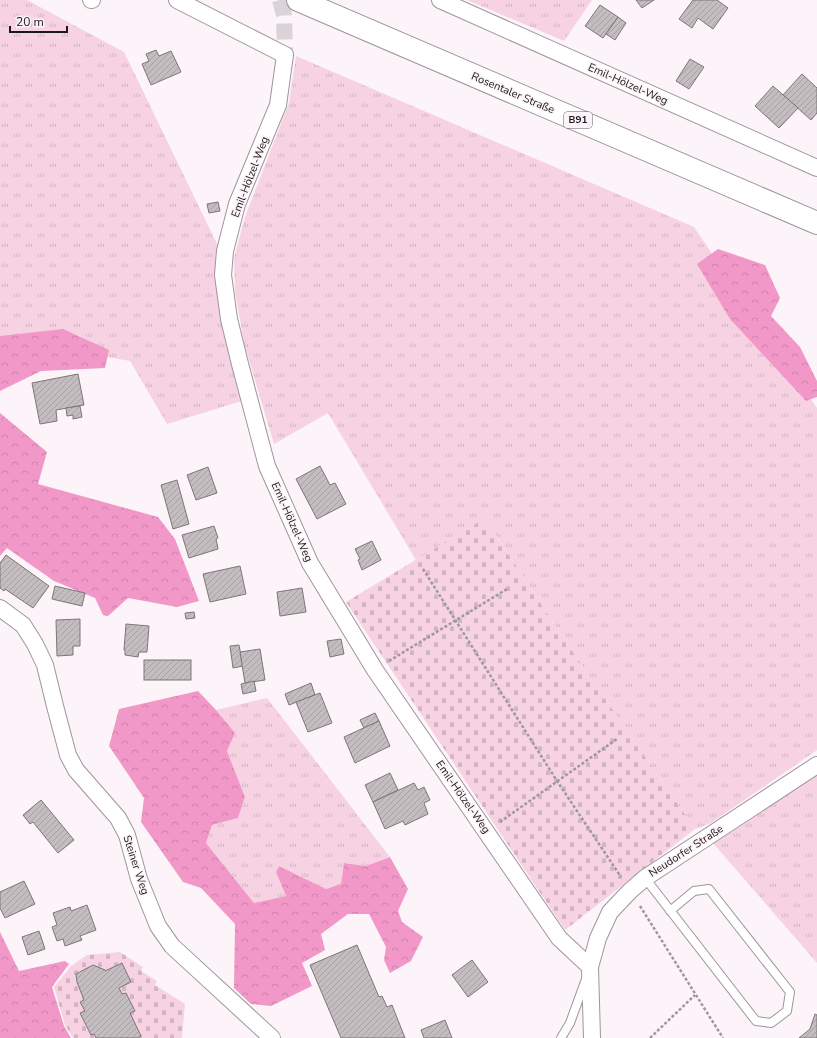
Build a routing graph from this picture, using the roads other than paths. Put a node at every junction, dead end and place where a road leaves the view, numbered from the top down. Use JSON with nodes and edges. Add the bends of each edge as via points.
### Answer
{"nodes":[{"id":1,"x":177,"y":0,"type":"edge"},
{"id":2,"x":298,"y":0,"type":"edge"},
{"id":3,"x":440,"y":0,"type":"edge"},
{"id":4,"x":817,"y":168,"type":"edge"},
{"id":5,"x":817,"y":223,"type":"edge"},
{"id":6,"x":0,"y":608,"type":"edge"},
{"id":7,"x":817,"y":765,"type":"edge"},
{"id":8,"x":645,"y":878,"type":"junction"},
{"id":9,"x":670,"y":911,"type":"junction"},
{"id":10,"x":590,"y":967,"type":"junction"},
{"id":11,"x":272,"y":1038,"type":"edge"},
{"id":12,"x":561,"y":1038,"type":"edge"},
{"id":13,"x":592,"y":1038,"type":"edge"}],
"edges":[{"from":1,"to":10,"type":"street","name":"Emil-Hölzel-Weg","via":[[285,56],[278,105],[237,204],[225,250],[223,275],[228,312],[267,466],[310,563],[375,670],[559,938]]},
{"from":2,"to":5,"type":"main road","name":"Rosentaler Straße","number":"B91"},
{"from":3,"to":4,"type":"street","name":"Emil-Hölzel-Weg"},
{"from":6,"to":11,"type":"street","name":"Steiner Weg","via":[[22,625],[35,644],[45,665],[68,755],[76,770],[118,818],[127,835],[139,879],[158,926],[172,946]]},
{"from":7,"to":8,"type":"street","name":"Neudorfer Straße"},
{"from":8,"to":9,"type":"lane"},
{"from":8,"to":10,"type":"street","name":"Neudorfer Straße","via":[[610,912],[598,938]]},
{"from":9,"to":9,"type":"lane","via":[[756,1021],[771,1023],[787,1012],[790,992],[709,889],[694,891]]},
{"from":10,"to":12,"type":"lane","via":[[570,1023]]},
{"from":10,"to":13,"type":"street"}]}
